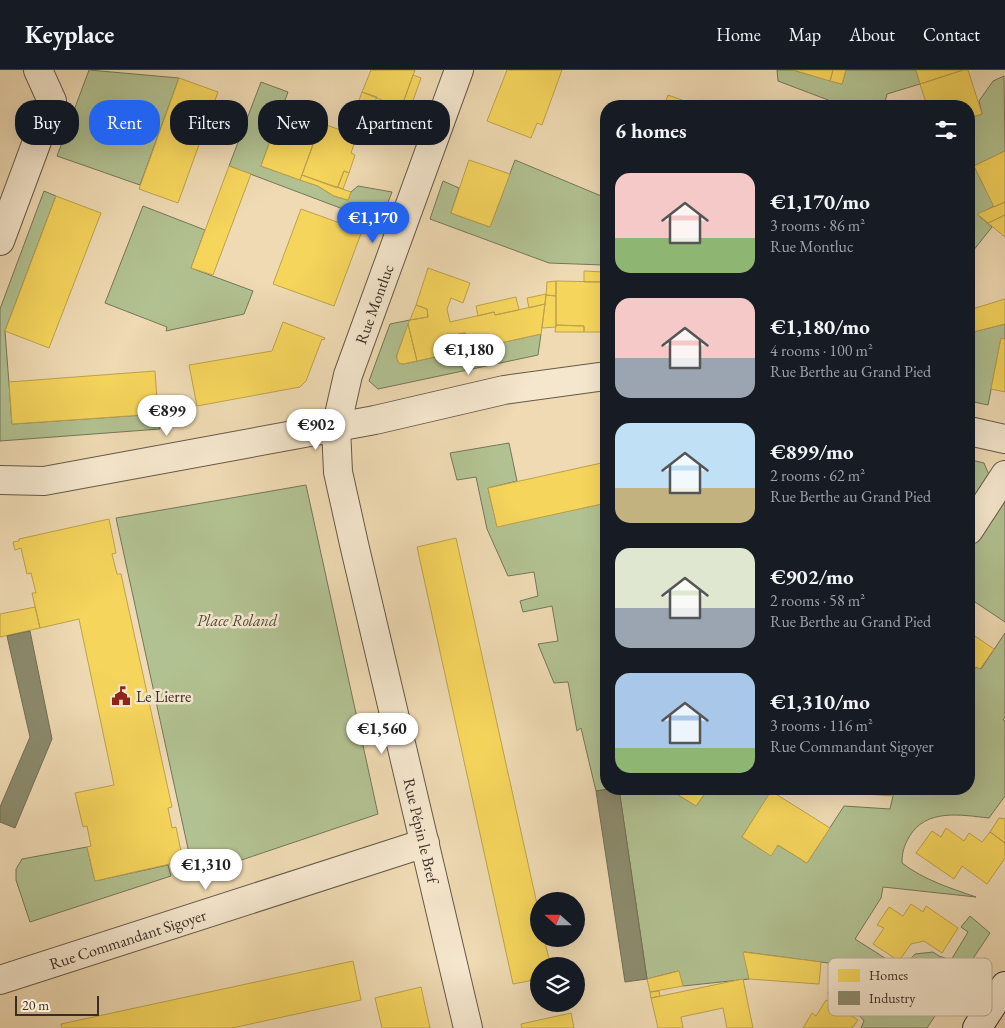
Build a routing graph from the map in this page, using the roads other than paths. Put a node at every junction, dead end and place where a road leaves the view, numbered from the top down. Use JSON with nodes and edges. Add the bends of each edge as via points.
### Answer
{"nodes":[{"id":1,"x":38,"y":70,"type":"edge"},
{"id":2,"x":459,"y":70,"type":"edge"},
{"id":3,"x":0,"y":241,"type":"edge"},
{"id":4,"x":600,"y":377,"type":"edge"},
{"id":5,"x":336,"y":428,"type":"junction"},
{"id":6,"x":975,"y":432,"type":"edge"},
{"id":7,"x":1005,"y":438,"type":"edge"},
{"id":8,"x":1005,"y":475,"type":"edge"},
{"id":9,"x":0,"y":480,"type":"edge"},
{"id":10,"x":975,"y":521,"type":"edge"},
{"id":11,"x":425,"y":843,"type":"junction"},
{"id":12,"x":0,"y":980,"type":"edge"},
{"id":13,"x":1005,"y":986,"type":"edge"},
{"id":14,"x":992,"y":1006,"type":"edge"},
{"id":15,"x":985,"y":1016,"type":"edge"},
{"id":16,"x":468,"y":1028,"type":"edge"},
{"id":17,"x":977,"y":1028,"type":"edge"}],
"edges":[{"from":1,"to":3,"type":"street","via":[[52,101]]},
{"from":2,"to":5,"type":"street","name":"Rue Montluc","via":[[348,374]]},
{"from":4,"to":5,"type":"street","via":[[504,390]]},
{"from":5,"to":9,"type":"street","via":[[44,481]]},
{"from":5,"to":11,"type":"street","name":"Rue Pépin le Bref","via":[[340,481]]},
{"from":6,"to":7,"type":"street"},
{"from":8,"to":10,"type":"street"},
{"from":11,"to":12,"type":"street","name":"Rue Commandant Sigoyer"},
{"from":11,"to":16,"type":"street","name":"Rue Pépin le Bref"},
{"from":13,"to":14,"type":"street"},
{"from":15,"to":17,"type":"street"}]}
